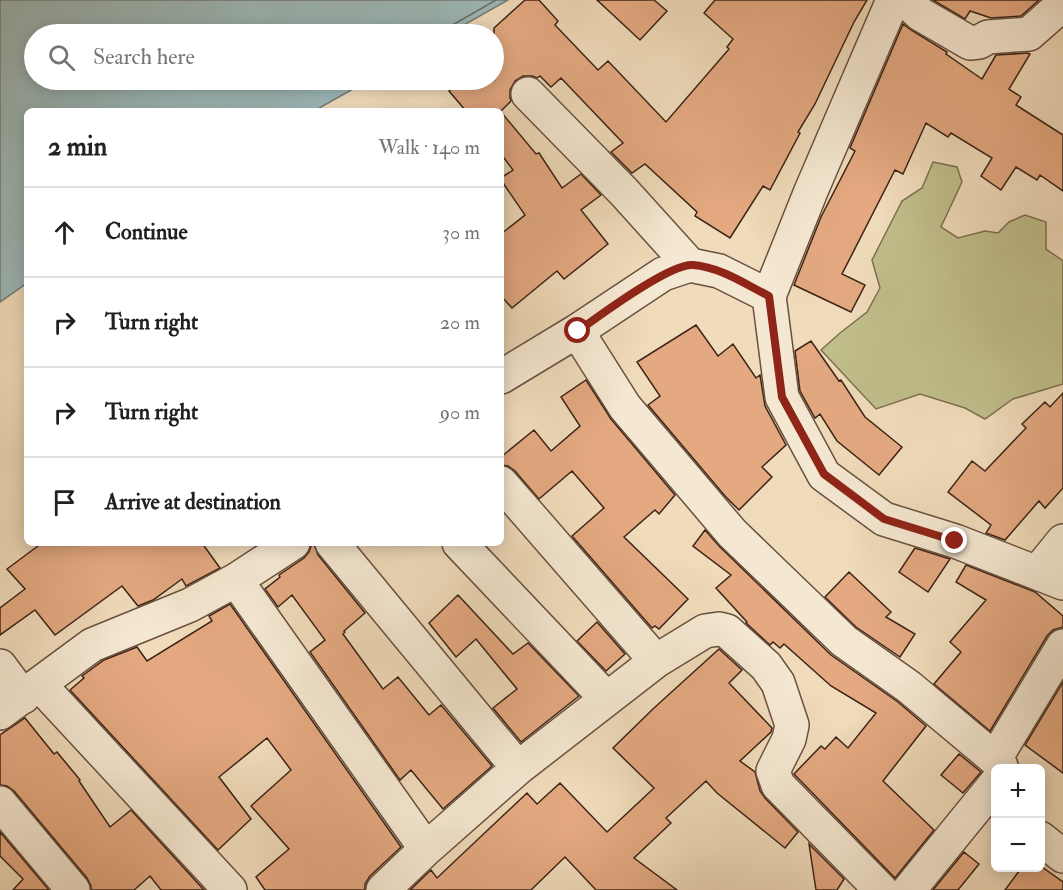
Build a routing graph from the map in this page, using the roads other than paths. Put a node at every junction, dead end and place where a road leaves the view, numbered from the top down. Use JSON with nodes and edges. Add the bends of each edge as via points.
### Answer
{"nodes":[{"id":1,"x":893,"y":0,"type":"edge"},
{"id":2,"x":906,"y":0,"type":"edge"},
{"id":3,"x":1063,"y":4,"type":"edge"},
{"id":4,"x":528,"y":94,"type":"dead end"},
{"id":5,"x":690,"y":265,"type":"junction"},
{"id":6,"x":769,"y":296,"type":"junction"},
{"id":7,"x":578,"y":331,"type":"junction"},
{"id":8,"x":504,"y":375,"type":"edge"},
{"id":9,"x":504,"y":486,"type":"edge"},
{"id":10,"x":1063,"y":540,"type":"edge"},
{"id":11,"x":288,"y":546,"type":"edge"},
{"id":12,"x":334,"y":546,"type":"edge"},
{"id":13,"x":462,"y":546,"type":"edge"},
{"id":14,"x":1050,"y":578,"type":"edge"},
{"id":15,"x":236,"y":580,"type":"junction"},
{"id":16,"x":1063,"y":646,"type":"edge"},
{"id":17,"x":656,"y":661,"type":"junction"},
{"id":18,"x":0,"y":666,"type":"edge"},
{"id":19,"x":21,"y":698,"type":"edge"},
{"id":20,"x":606,"y":698,"type":"junction"},
{"id":21,"x":1004,"y":764,"type":"edge"},
{"id":22,"x":518,"y":768,"type":"junction"},
{"id":23,"x":991,"y":777,"type":"edge"},
{"id":24,"x":991,"y":786,"type":"edge"},
{"id":25,"x":0,"y":803,"type":"edge"},
{"id":26,"x":1045,"y":841,"type":"edge"},
{"id":27,"x":426,"y":849,"type":"junction"},
{"id":28,"x":1063,"y":856,"type":"edge"},
{"id":29,"x":73,"y":890,"type":"edge"},
{"id":30,"x":230,"y":890,"type":"edge"},
{"id":31,"x":384,"y":890,"type":"edge"},
{"id":32,"x":881,"y":890,"type":"edge"},
{"id":33,"x":909,"y":890,"type":"edge"}],
"edges":[{"from":1,"to":6,"type":"street"},
{"from":2,"to":3,"type":"street","via":[[920,14],[970,43],[988,37],[1029,34]]},
{"from":4,"to":5,"type":"street"},
{"from":5,"to":6,"type":"street","via":[[719,271]]},
{"from":5,"to":7,"type":"street","via":[[663,274]]},
{"from":6,"to":14,"type":"street","via":[[782,397],[824,474],[884,519],[955,541]]},
{"from":7,"to":8,"type":"street"},
{"from":7,"to":23,"type":"street","via":[[625,407],[732,533],[844,641],[909,687]]},
{"from":9,"to":17,"type":"street"},
{"from":10,"to":14,"type":"street"},
{"from":11,"to":15,"type":"street"},
{"from":12,"to":22,"type":"street"},
{"from":13,"to":20,"type":"street"},
{"from":15,"to":19,"type":"street","via":[[190,605],[92,645]]},
{"from":15,"to":27,"type":"street"},
{"from":16,"to":21,"type":"street"},
{"from":17,"to":20,"type":"street"},
{"from":17,"to":32,"type":"street","via":[[705,631],[719,628],[766,666],[778,683],[792,725],[773,771],[778,785]]},
{"from":18,"to":19,"type":"street"},
{"from":19,"to":30,"type":"street"},
{"from":20,"to":22,"type":"street"},
{"from":22,"to":27,"type":"street"},
{"from":24,"to":33,"type":"street"},
{"from":25,"to":29,"type":"street"},
{"from":26,"to":28,"type":"street"},
{"from":27,"to":31,"type":"street"}]}
